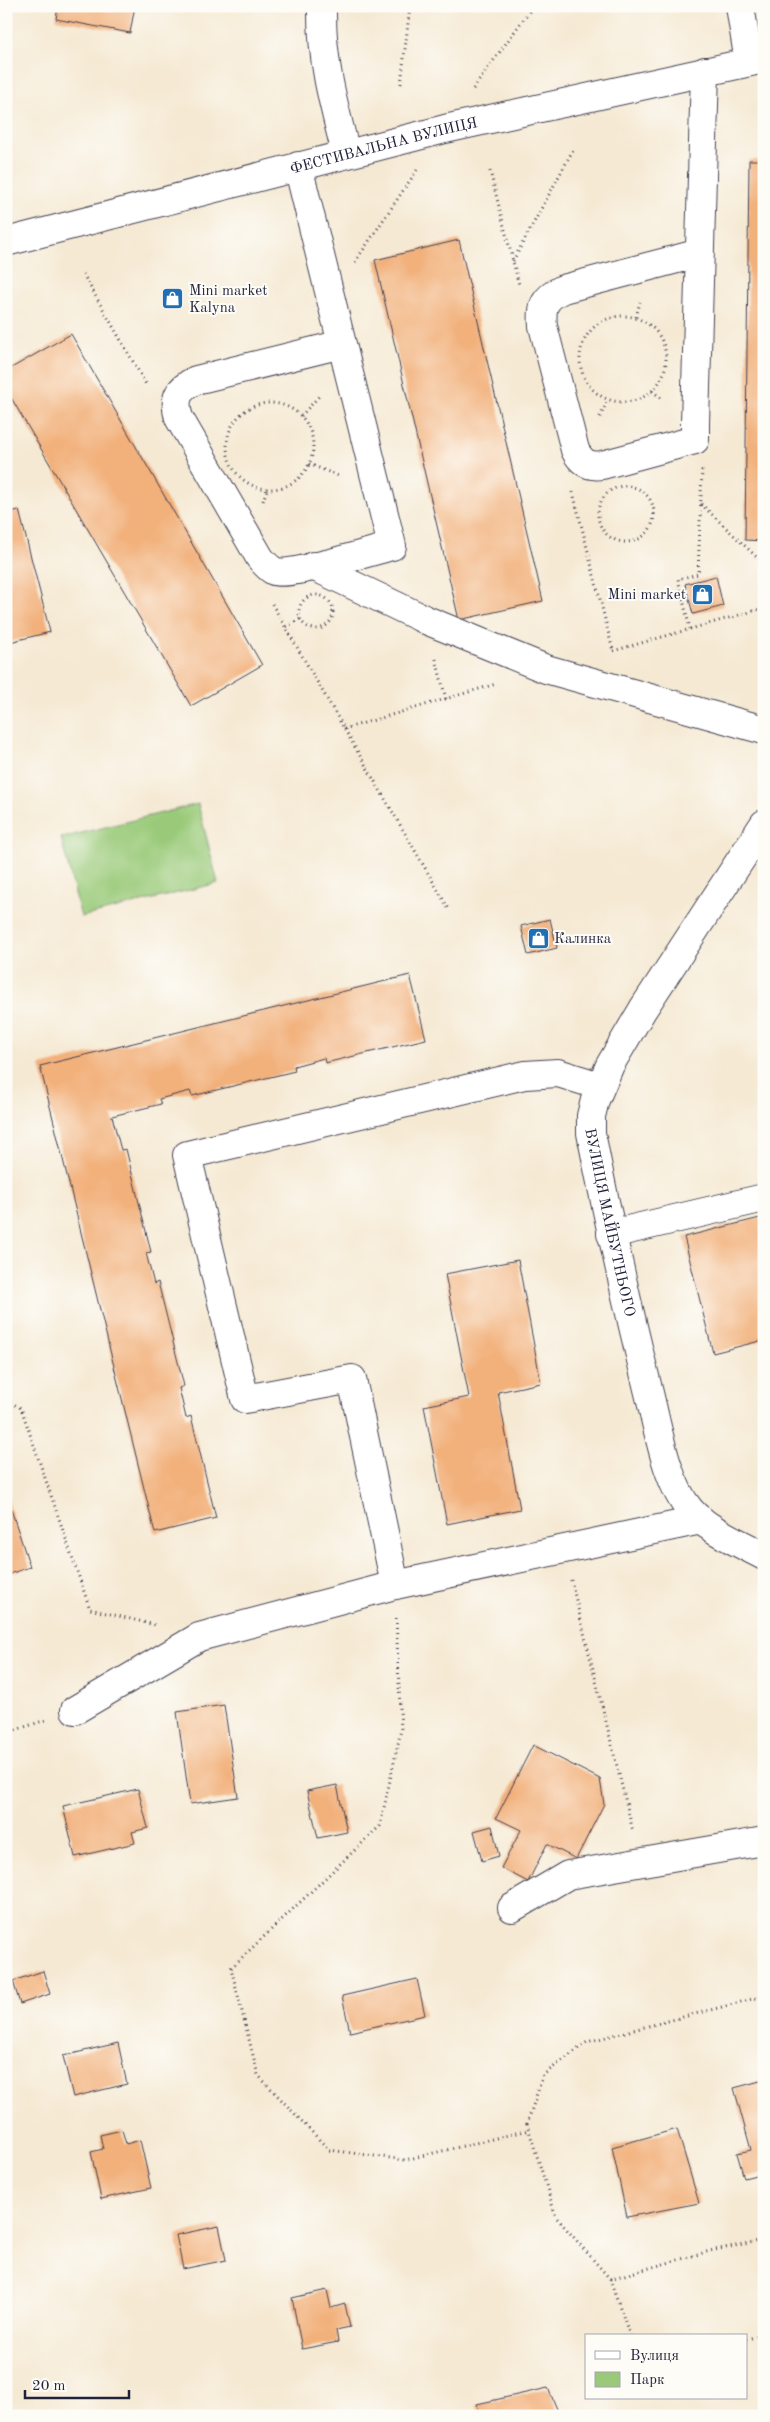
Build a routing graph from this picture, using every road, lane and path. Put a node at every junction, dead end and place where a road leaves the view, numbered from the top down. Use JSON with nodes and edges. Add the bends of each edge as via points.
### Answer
{"nodes":[{"id":1,"x":322,"y":6,"type":"edge"},
{"id":2,"x":410,"y":6,"type":"edge"},
{"id":3,"x":740,"y":6,"type":"edge"},
{"id":4,"x":756,"y":60,"type":"edge"},
{"id":5,"x":705,"y":71,"type":"junction"},
{"id":6,"x":401,"y":84,"type":"dead end"},
{"id":7,"x":573,"y":150,"type":"dead end"},
{"id":8,"x":346,"y":153,"type":"junction"},
{"id":9,"x":298,"y":166,"type":"junction"},
{"id":10,"x":6,"y":242,"type":"edge"},
{"id":11,"x":700,"y":253,"type":"junction"},
{"id":12,"x":513,"y":261,"type":"dead end"},
{"id":13,"x":636,"y":317,"type":"joint"},
{"id":14,"x":342,"y":344,"type":"junction"},
{"id":15,"x":279,"y":404,"type":"joint"},
{"id":16,"x":628,"y":485,"type":"joint"},
{"id":17,"x":700,"y":503,"type":"dead end"},
{"id":18,"x":764,"y":564,"type":"edge"},
{"id":19,"x":313,"y":566,"type":"junction"},
{"id":20,"x":300,"y":619,"type":"junction"},
{"id":21,"x":286,"y":627,"type":"dead end"},
{"id":22,"x":764,"y":730,"type":"edge"},
{"id":23,"x":764,"y":824,"type":"edge"},
{"id":24,"x":600,"y":1086,"type":"junction"},
{"id":25,"x":764,"y":1198,"type":"edge"},
{"id":26,"x":612,"y":1234,"type":"junction"},
{"id":27,"x":6,"y":1400,"type":"edge"},
{"id":28,"x":701,"y":1520,"type":"junction"},
{"id":29,"x":563,"y":1550,"type":"junction"},
{"id":30,"x":764,"y":1556,"type":"edge"},
{"id":31,"x":395,"y":1585,"type":"junction"},
{"id":32,"x":199,"y":1637,"type":"junction"},
{"id":33,"x":75,"y":1710,"type":"joint"},
{"id":34,"x":6,"y":1733,"type":"edge"},
{"id":35,"x":764,"y":1841,"type":"edge"},
{"id":36,"x":640,"y":1863,"type":"junction"},
{"id":37,"x":512,"y":1908,"type":"dead end"},
{"id":38,"x":764,"y":1996,"type":"edge"},
{"id":39,"x":529,"y":2130,"type":"junction"},
{"id":40,"x":764,"y":2240,"type":"edge"},
{"id":41,"x":610,"y":2279,"type":"junction"},
{"id":42,"x":629,"y":2334,"type":"edge"},
{"id":43,"x":764,"y":2335,"type":"edge"},
{"id":44,"x":748,"y":2339,"type":"edge"}],
"edges":[{"from":1,"to":8,"type":"street","via":[[325,66]]},
{"from":2,"to":6,"type":"path"},
{"from":3,"to":4,"type":"street"},
{"from":4,"to":5,"type":"street","name":"ФЕСТИВАЛЬНА ВУЛИЦЯ"},
{"from":5,"to":8,"type":"street","name":"ФЕСТИВАЛЬНА ВУЛИЦЯ"},
{"from":5,"to":11,"type":"street"},
{"from":7,"to":12,"type":"path"},
{"from":8,"to":9,"type":"street","name":"ФЕСТИВАЛЬНА ВУЛИЦЯ"},
{"from":9,"to":10,"type":"street","name":"ФЕСТИВАЛЬНА ВУЛИЦЯ"},
{"from":9,"to":14,"type":"street"},
{"from":11,"to":11,"type":"street","via":[[563,289],[551,294],[544,302],[542,313],[546,336],[575,450],[585,463],[594,466],[694,440]]},
{"from":13,"to":13,"type":"path","via":[[619,315],[603,320],[590,330],[581,345],[579,362],[583,378],[608,400],[620,402],[642,397],[652,391],[665,369],[666,355],[657,331]]},
{"from":14,"to":19,"type":"street","via":[[392,546]]},
{"from":14,"to":19,"type":"street","via":[[196,380],[184,386],[177,395],[179,418],[266,566],[275,572]]},
{"from":15,"to":15,"type":"path","via":[[266,403],[243,412],[228,433],[227,456],[231,466],[246,483],[256,487],[280,488],[292,483],[310,464],[313,439],[309,426],[291,408]]},
{"from":16,"to":16,"type":"path","via":[[607,492],[598,512],[599,523],[605,533],[614,540],[625,542],[636,541],[646,535],[655,515],[654,504],[648,495]]},
{"from":17,"to":18,"type":"path"},
{"from":19,"to":22,"type":"street","via":[[426,620],[546,670]]},
{"from":20,"to":20,"type":"path","via":[[306,626],[325,627],[331,621],[332,605],[318,594],[309,595],[301,601]]},
{"from":20,"to":21,"type":"path"},
{"from":23,"to":24,"type":"street","name":"ВУЛИЦЯ МАЙБУТНЬОГО","via":[[643,1009]]},
{"from":24,"to":26,"type":"street","name":"ВУЛИЦЯ МАЙБУТНЬОГО","via":[[591,1116],[592,1133]]},
{"from":24,"to":31,"type":"street","via":[[558,1074],[525,1075],[187,1154],[245,1399],[352,1380]]},
{"from":25,"to":26,"type":"street"},
{"from":26,"to":28,"type":"street","name":"ВУЛИЦЯ МАЙБУТНЬОГО","via":[[668,1465],[683,1501]]},
{"from":27,"to":32,"type":"path","via":[[21,1408],[90,1609]]},
{"from":28,"to":29,"type":"street"},
{"from":28,"to":30,"type":"street","name":"ВУЛИЦЯ МАЙБУТНЬОГО"},
{"from":29,"to":31,"type":"street"},
{"from":29,"to":36,"type":"path"},
{"from":31,"to":32,"type":"street"},
{"from":31,"to":39,"type":"path","via":[[401,1730],[380,1826],[231,1968],[258,2074],[329,2150],[405,2160]]},
{"from":32,"to":33,"type":"street"},
{"from":33,"to":34,"type":"path"},
{"from":35,"to":36,"type":"street"},
{"from":36,"to":37,"type":"street","via":[[568,1875]]},
{"from":38,"to":39,"type":"path","via":[[587,2042],[543,2075]]},
{"from":39,"to":41,"type":"path","via":[[556,2217]]},
{"from":40,"to":41,"type":"path","via":[[710,2251]]},
{"from":41,"to":42,"type":"path"},
{"from":43,"to":44,"type":"path"}]}
